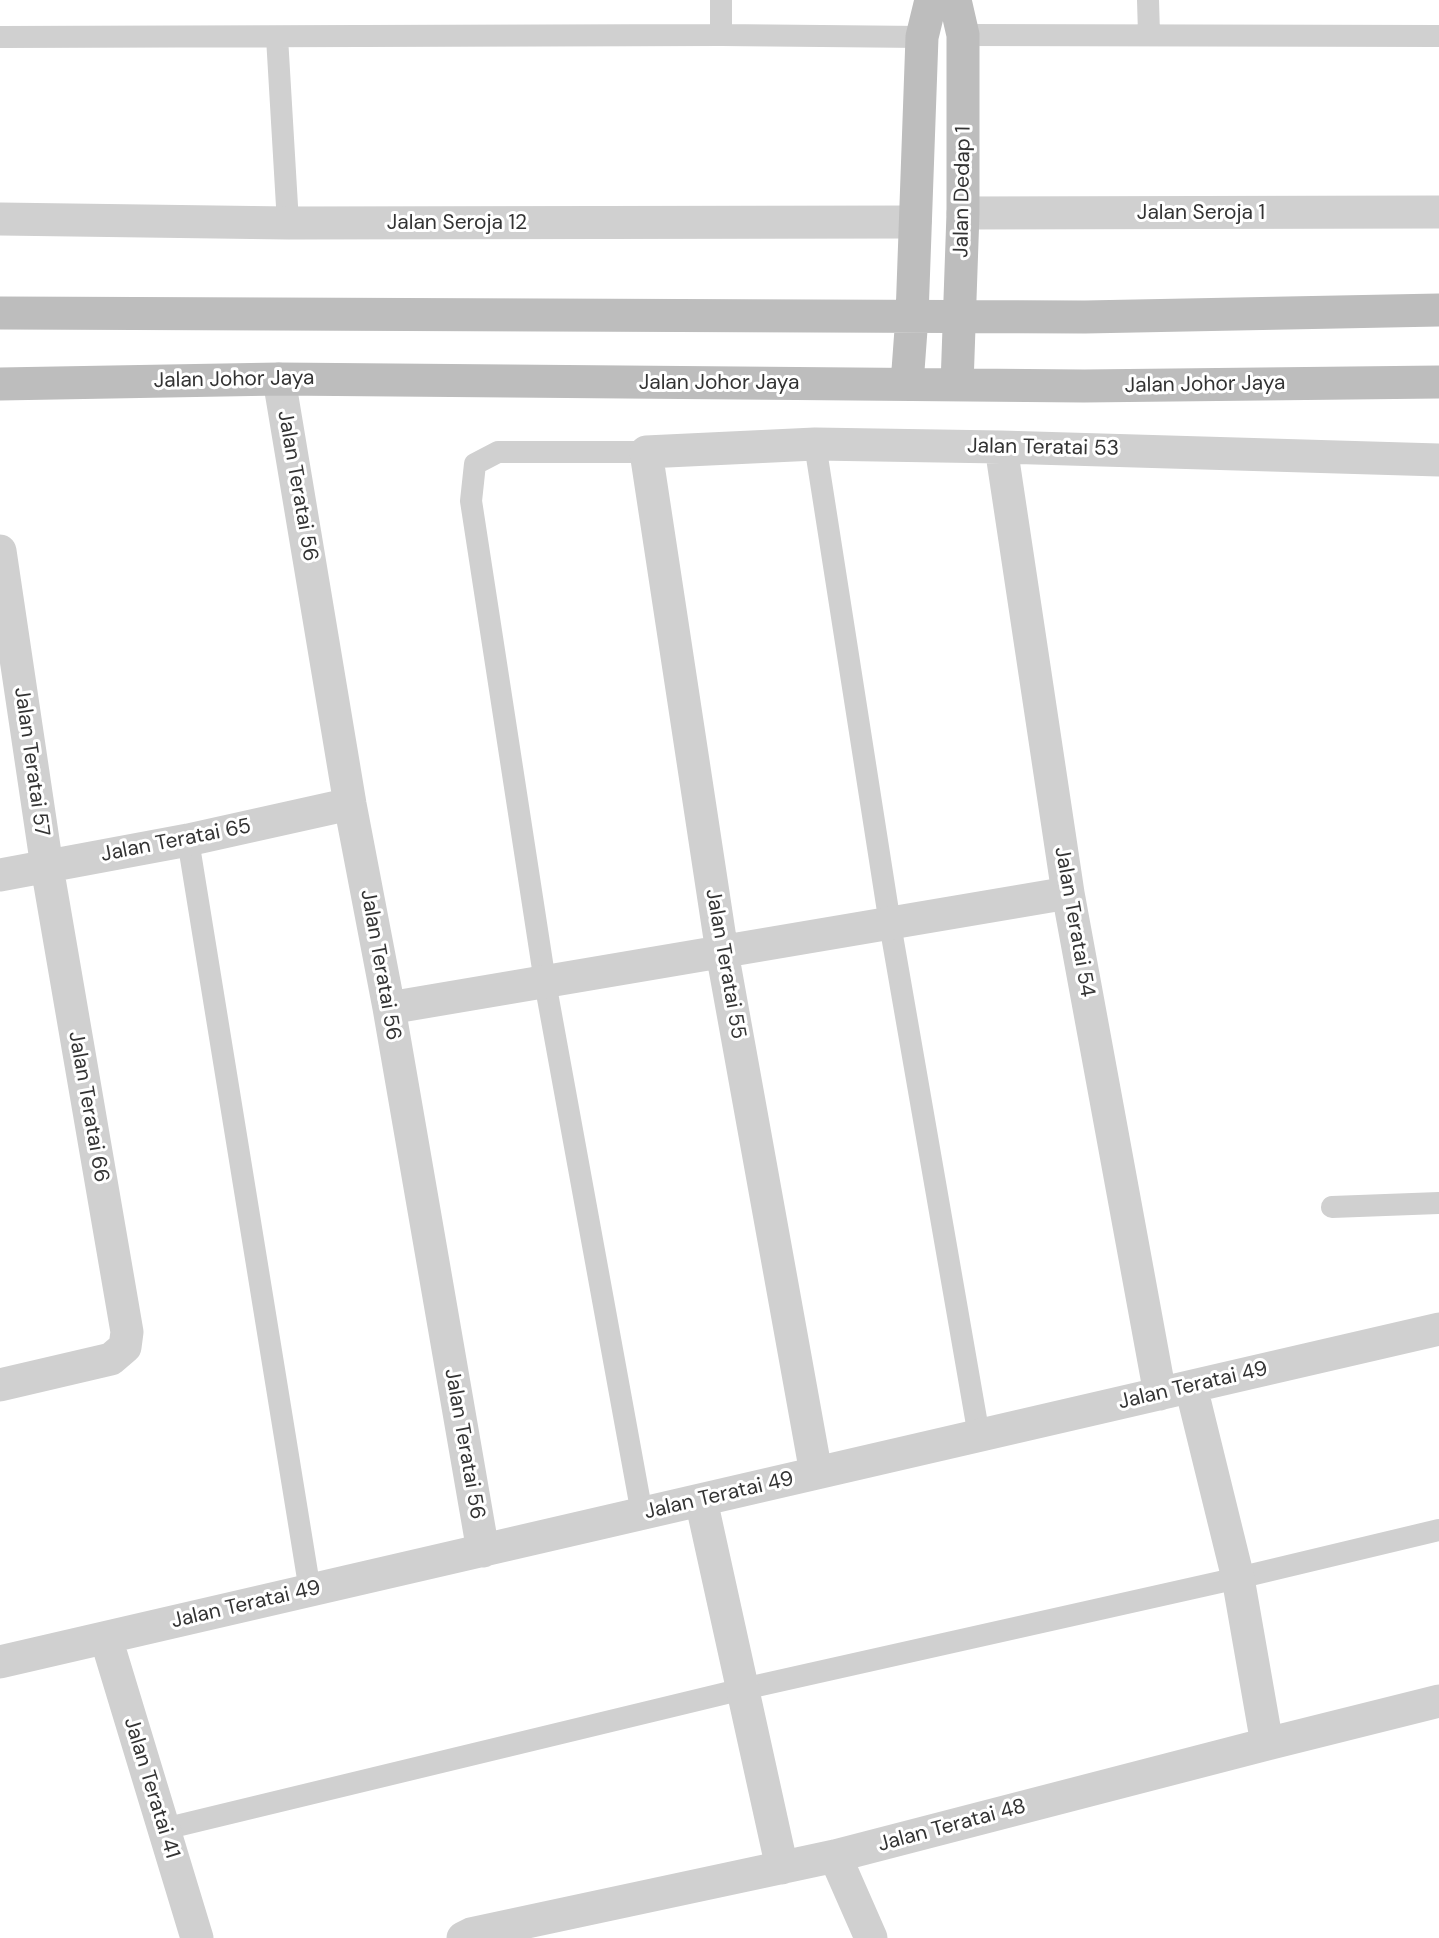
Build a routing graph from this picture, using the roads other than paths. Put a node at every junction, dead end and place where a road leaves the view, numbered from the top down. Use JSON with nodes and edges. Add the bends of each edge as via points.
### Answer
{"nodes":[{"id":1,"x":721,"y":0,"type":"edge"},
{"id":2,"x":931,"y":0,"type":"edge"},
{"id":3,"x":955,"y":0,"type":"edge"},
{"id":4,"x":1148,"y":0,"type":"edge"},
{"id":5,"x":1149,"y":34,"type":"junction"},
{"id":6,"x":721,"y":35,"type":"junction"},
{"id":7,"x":963,"y":35,"type":"junction"},
{"id":8,"x":1439,"y":36,"type":"edge"},
{"id":9,"x":0,"y":37,"type":"edge"},
{"id":10,"x":277,"y":37,"type":"junction"},
{"id":11,"x":922,"y":37,"type":"junction"},
{"id":12,"x":1439,"y":212,"type":"edge"},
{"id":13,"x":963,"y":213,"type":"junction"},
{"id":14,"x":0,"y":219,"type":"edge"},
{"id":15,"x":915,"y":222,"type":"junction"},
{"id":16,"x":288,"y":223,"type":"junction"},
{"id":17,"x":1439,"y":310,"type":"edge"},
{"id":18,"x":0,"y":313,"type":"edge"},
{"id":19,"x":912,"y":316,"type":"junction"},
{"id":20,"x":961,"y":317,"type":"junction"},
{"id":21,"x":279,"y":379,"type":"junction"},
{"id":22,"x":1439,"y":382,"type":"edge"},
{"id":23,"x":0,"y":384,"type":"edge"},
{"id":24,"x":907,"y":384,"type":"junction"},
{"id":25,"x":957,"y":385,"type":"junction"},
{"id":26,"x":815,"y":444,"type":"junction"},
{"id":27,"x":1001,"y":447,"type":"junction"},
{"id":28,"x":646,"y":452,"type":"junction"},
{"id":29,"x":1439,"y":460,"type":"edge"},
{"id":30,"x":0,"y":551,"type":"edge"},
{"id":31,"x":351,"y":804,"type":"junction"},
{"id":32,"x":188,"y":840,"type":"junction"},
{"id":33,"x":47,"y":867,"type":"junction"},
{"id":34,"x":0,"y":875,"type":"edge"},
{"id":35,"x":1068,"y":893,"type":"junction"},
{"id":36,"x":890,"y":924,"type":"junction"},
{"id":37,"x":722,"y":952,"type":"junction"},
{"id":38,"x":545,"y":982,"type":"junction"},
{"id":39,"x":389,"y":1008,"type":"junction"},
{"id":40,"x":1439,"y":1203,"type":"edge"},
{"id":41,"x":1332,"y":1207,"type":"dead end"},
{"id":42,"x":1439,"y":1329,"type":"edge"},
{"id":43,"x":0,"y":1385,"type":"edge"},
{"id":44,"x":1175,"y":1390,"type":"junction"},
{"id":45,"x":979,"y":1436,"type":"junction"},
{"id":46,"x":816,"y":1473,"type":"junction"},
{"id":47,"x":701,"y":1500,"type":"junction"},
{"id":48,"x":642,"y":1514,"type":"junction"},
{"id":49,"x":1439,"y":1530,"type":"edge"},
{"id":50,"x":483,"y":1551,"type":"junction"},
{"id":51,"x":1238,"y":1578,"type":"junction"},
{"id":52,"x":310,"y":1591,"type":"junction"},
{"id":53,"x":106,"y":1638,"type":"junction"},
{"id":54,"x":0,"y":1662,"type":"edge"},
{"id":55,"x":743,"y":1689,"type":"junction"},
{"id":56,"x":1439,"y":1701,"type":"edge"},
{"id":57,"x":1267,"y":1744,"type":"junction"},
{"id":58,"x":164,"y":1829,"type":"junction"},
{"id":59,"x":835,"y":1857,"type":"junction"},
{"id":60,"x":782,"y":1869,"type":"junction"},
{"id":61,"x":197,"y":1938,"type":"edge"},
{"id":62,"x":463,"y":1938,"type":"edge"},
{"id":63,"x":871,"y":1938,"type":"edge"}],
"edges":[{"from":1,"to":6,"type":"lane"},
{"from":2,"to":11,"type":"main road"},
{"from":3,"to":7,"type":"main road","name":"Jalan Dedap 1"},
{"from":4,"to":5,"type":"lane"},
{"from":5,"to":7,"type":"lane"},
{"from":5,"to":8,"type":"lane"},
{"from":6,"to":10,"type":"lane"},
{"from":6,"to":11,"type":"lane"},
{"from":7,"to":13,"type":"main road","name":"Jalan Dedap 1"},
{"from":9,"to":10,"type":"lane"},
{"from":10,"to":16,"type":"lane"},
{"from":11,"to":15,"type":"main road"},
{"from":12,"to":13,"type":"street","name":"Jalan Seroja 1"},
{"from":13,"to":20,"type":"main road","name":"Jalan Dedap 1"},
{"from":14,"to":16,"type":"street","name":"Jalan Seroja 12"},
{"from":15,"to":16,"type":"street","name":"Jalan Seroja 12"},
{"from":15,"to":19,"type":"main road"},
{"from":17,"to":20,"type":"main road"},
{"from":18,"to":19,"type":"main road"},
{"from":19,"to":20,"type":"main road"},
{"from":19,"to":24,"type":"main road"},
{"from":20,"to":25,"type":"main road","name":"Jalan Dedap 1"},
{"from":21,"to":23,"type":"main road","name":"Jalan Johor Jaya"},
{"from":21,"to":24,"type":"main road","name":"Jalan Johor Jaya"},
{"from":21,"to":31,"type":"street","name":"Jalan Teratai 56"},
{"from":22,"to":25,"type":"main road","name":"Jalan Johor Jaya"},
{"from":24,"to":25,"type":"main road","name":"Jalan Johor Jaya"},
{"from":26,"to":27,"type":"street","name":"Jalan Teratai 53"},
{"from":26,"to":28,"type":"street","name":"Jalan Teratai 53"},
{"from":26,"to":36,"type":"lane"},
{"from":27,"to":29,"type":"street","name":"Jalan Teratai 53"},
{"from":27,"to":35,"type":"street","name":"Jalan Teratai 54"},
{"from":28,"to":37,"type":"street","name":"Jalan Teratai 55"},
{"from":28,"to":38,"type":"lane","via":[[498,452],[475,464],[471,501]]},
{"from":30,"to":33,"type":"street","name":"Jalan Teratai 57"},
{"from":31,"to":32,"type":"street","name":"Jalan Teratai 65"},
{"from":31,"to":39,"type":"street","name":"Jalan Teratai 56"},
{"from":32,"to":33,"type":"street","name":"Jalan Teratai 65"},
{"from":32,"to":52,"type":"lane"},
{"from":33,"to":34,"type":"street","name":"Jalan Teratai 65"},
{"from":33,"to":43,"type":"street","name":"Jalan Teratai 66","via":[[127,1332],[125,1347],[111,1359]]},
{"from":35,"to":36,"type":"street"},
{"from":35,"to":44,"type":"street","name":"Jalan Teratai 54"},
{"from":36,"to":37,"type":"street"},
{"from":36,"to":45,"type":"lane"},
{"from":37,"to":38,"type":"street"},
{"from":37,"to":46,"type":"street","name":"Jalan Teratai 55"},
{"from":38,"to":39,"type":"street"},
{"from":38,"to":48,"type":"lane"},
{"from":39,"to":50,"type":"street","name":"Jalan Teratai 56"},
{"from":40,"to":41,"type":"lane"},
{"from":42,"to":44,"type":"street","name":"Jalan Teratai 49"},
{"from":44,"to":45,"type":"street","name":"Jalan Teratai 49"},
{"from":44,"to":51,"type":"street","name":"Jalan Teratai 54"},
{"from":45,"to":46,"type":"street","name":"Jalan Teratai 49"},
{"from":46,"to":47,"type":"street","name":"Jalan Teratai 49"},
{"from":47,"to":48,"type":"street","name":"Jalan Teratai 49"},
{"from":47,"to":55,"type":"street"},
{"from":48,"to":50,"type":"street","name":"Jalan Teratai 49"},
{"from":49,"to":51,"type":"lane"},
{"from":50,"to":52,"type":"street","name":"Jalan Teratai 49"},
{"from":51,"to":55,"type":"lane"},
{"from":51,"to":57,"type":"street","name":"Jalan Teratai 54"},
{"from":52,"to":53,"type":"street","name":"Jalan Teratai 49"},
{"from":53,"to":54,"type":"street","name":"Jalan Teratai 49"},
{"from":53,"to":58,"type":"street","name":"Jalan Teratai 41"},
{"from":55,"to":58,"type":"lane"},
{"from":55,"to":60,"type":"street"},
{"from":56,"to":57,"type":"street","name":"Jalan Teratai 48"},
{"from":57,"to":59,"type":"street","name":"Jalan Teratai 48"},
{"from":58,"to":61,"type":"street","name":"Jalan Teratai 41"},
{"from":59,"to":60,"type":"street","name":"Jalan Teratai 48"},
{"from":59,"to":63,"type":"street"},
{"from":60,"to":62,"type":"street","name":"Jalan Teratai 48"}]}
